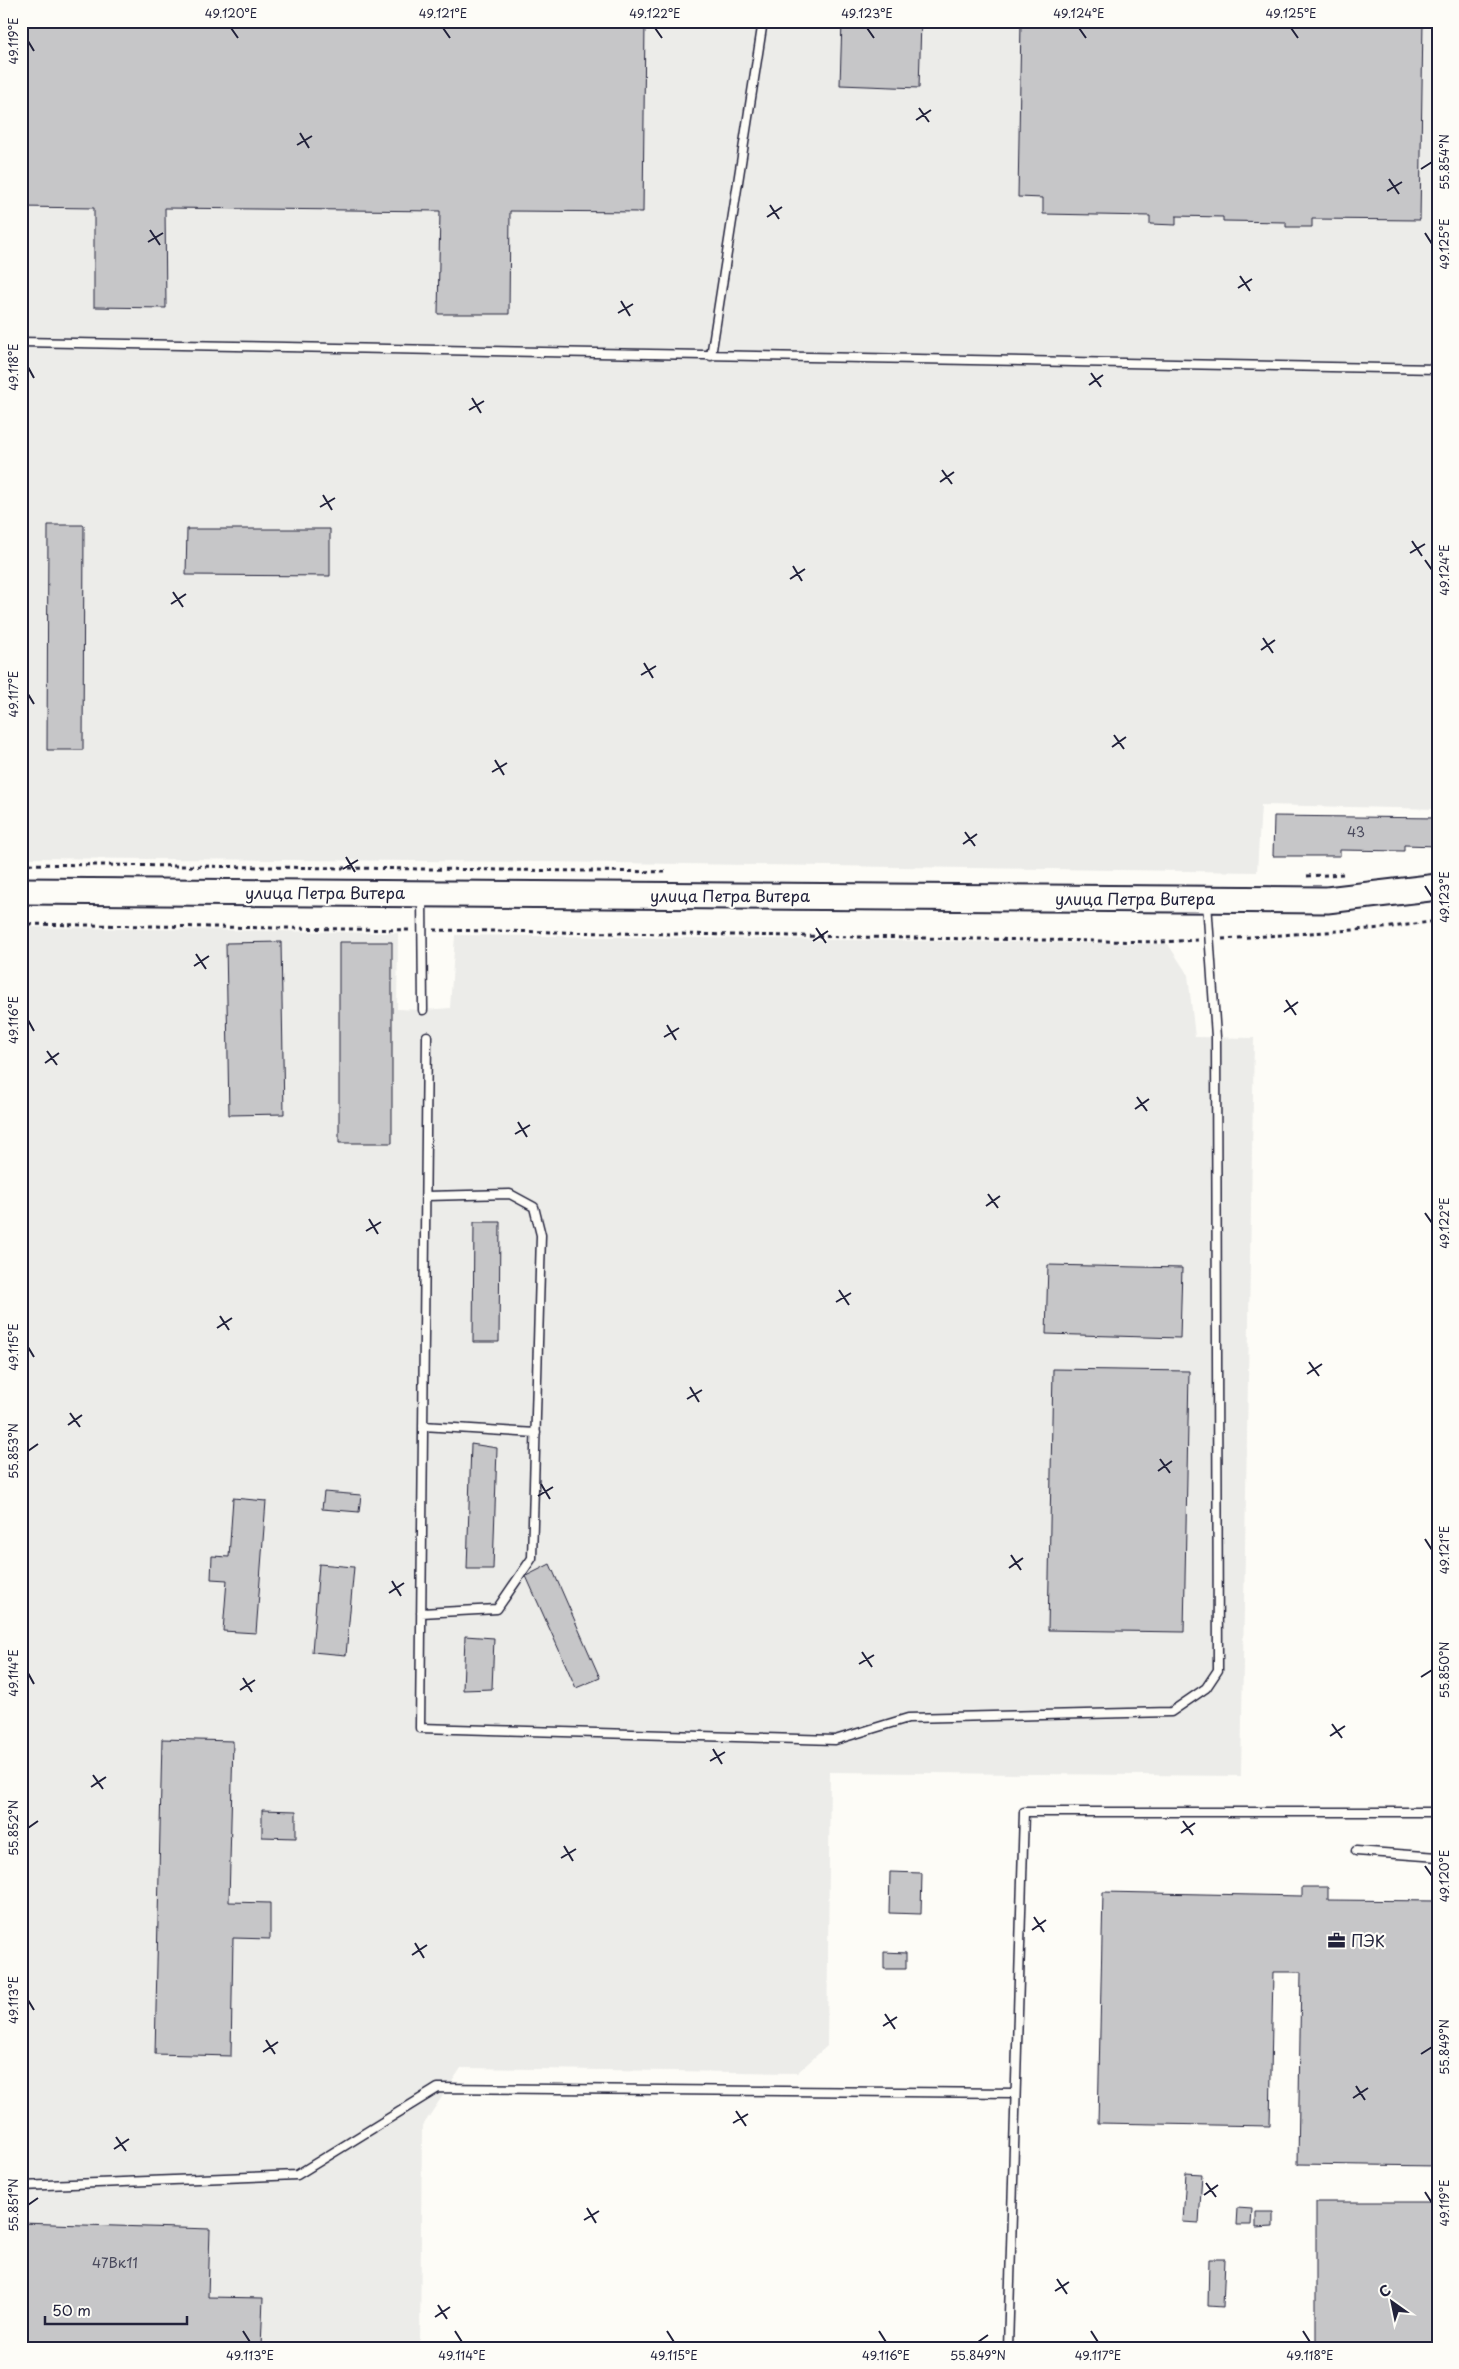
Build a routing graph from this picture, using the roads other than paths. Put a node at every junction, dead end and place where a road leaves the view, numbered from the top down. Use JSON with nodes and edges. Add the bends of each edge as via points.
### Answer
{"nodes":[{"id":1,"x":763,"y":21,"type":"edge"},
{"id":2,"x":21,"y":342,"type":"edge"},
{"id":3,"x":712,"y":356,"type":"junction"},
{"id":4,"x":1438,"y":369,"type":"edge"},
{"id":5,"x":1438,"y":887,"type":"edge"},
{"id":6,"x":21,"y":891,"type":"edge"},
{"id":7,"x":422,"y":894,"type":"junction"},
{"id":8,"x":1207,"y":900,"type":"junction"},
{"id":9,"x":423,"y":1010,"type":"dead end"},
{"id":10,"x":427,"y":1036,"type":"dead end"},
{"id":11,"x":426,"y":1196,"type":"junction"},
{"id":12,"x":423,"y":1426,"type":"junction"},
{"id":13,"x":536,"y":1432,"type":"junction"},
{"id":14,"x":422,"y":1613,"type":"junction"},
{"id":15,"x":1438,"y":1812,"type":"edge"},
{"id":16,"x":1356,"y":1851,"type":"dead end"},
{"id":17,"x":1438,"y":1857,"type":"edge"},
{"id":18,"x":1015,"y":2094,"type":"junction"},
{"id":19,"x":21,"y":2186,"type":"edge"},
{"id":20,"x":1008,"y":2348,"type":"edge"}],
"edges":[{"from":1,"to":3,"type":"lane"},
{"from":2,"to":3,"type":"lane"},
{"from":3,"to":4,"type":"lane"},
{"from":5,"to":8,"type":"main road","name":"улица Петра Витера","via":[[1327,900]]},
{"from":6,"to":7,"type":"main road","name":"улица Петра Витера"},
{"from":7,"to":8,"type":"main road","name":"улица Петра Витера"},
{"from":7,"to":9,"type":"lane"},
{"from":8,"to":14,"type":"lane","via":[[1216,1047],[1218,1670],[1206,1688],[1171,1712],[908,1718],[835,1740],[420,1728]]},
{"from":10,"to":11,"type":"lane"},
{"from":11,"to":12,"type":"lane"},
{"from":11,"to":13,"type":"lane","via":[[510,1194],[534,1207],[541,1236]]},
{"from":12,"to":13,"type":"lane"},
{"from":12,"to":14,"type":"lane"},
{"from":13,"to":14,"type":"lane","via":[[532,1558],[497,1609]]},
{"from":15,"to":18,"type":"lane","via":[[1024,1812]]},
{"from":16,"to":17,"type":"lane"},
{"from":18,"to":19,"type":"lane","via":[[438,2088],[296,2176]]},
{"from":18,"to":20,"type":"lane"}]}
